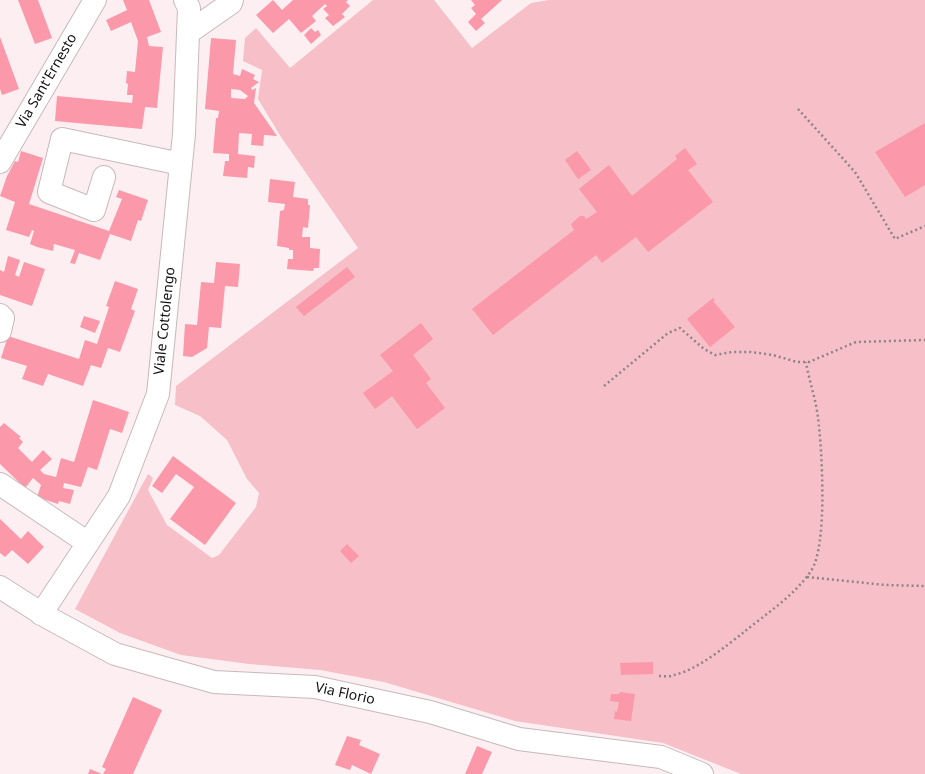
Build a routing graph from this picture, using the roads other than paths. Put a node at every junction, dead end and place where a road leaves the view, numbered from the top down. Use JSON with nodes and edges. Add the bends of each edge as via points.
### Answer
{"nodes":[{"id":1,"x":95,"y":0,"type":"edge"},
{"id":2,"x":185,"y":0,"type":"edge"},
{"id":3,"x":232,"y":0,"type":"edge"},
{"id":4,"x":188,"y":33,"type":"junction"},
{"id":5,"x":0,"y":162,"type":"edge"},
{"id":6,"x":181,"y":164,"type":"junction"},
{"id":7,"x":104,"y":177,"type":"dead end"},
{"id":8,"x":0,"y":315,"type":"edge"},
{"id":9,"x":0,"y":331,"type":"edge"},
{"id":10,"x":0,"y":484,"type":"edge"},
{"id":11,"x":88,"y":543,"type":"junction"},
{"id":12,"x":0,"y":586,"type":"edge"},
{"id":13,"x":44,"y":615,"type":"junction"},
{"id":14,"x":702,"y":774,"type":"edge"}],
"edges":[{"from":1,"to":5,"type":"street","name":"Via Sant'Ernesto"},
{"from":2,"to":4,"type":"street","name":"Viale Cottolengo","via":[[189,8]]},
{"from":3,"to":4,"type":"street"},
{"from":4,"to":6,"type":"street","name":"Viale Cottolengo"},
{"from":6,"to":7,"type":"street","via":[[62,139],[49,192],[94,210]]},
{"from":6,"to":11,"type":"street","name":"Viale Cottolengo","via":[[158,394],[119,496]]},
{"from":8,"to":9,"type":"street","via":[[3,318]]},
{"from":10,"to":11,"type":"street"},
{"from":11,"to":13,"type":"street","name":"Viale Cottolengo"},
{"from":12,"to":13,"type":"street","name":"Via Florio"},
{"from":13,"to":14,"type":"street","name":"Via Florio","via":[[115,654],[214,682],[315,687],[430,712],[519,739],[661,757]]}]}
